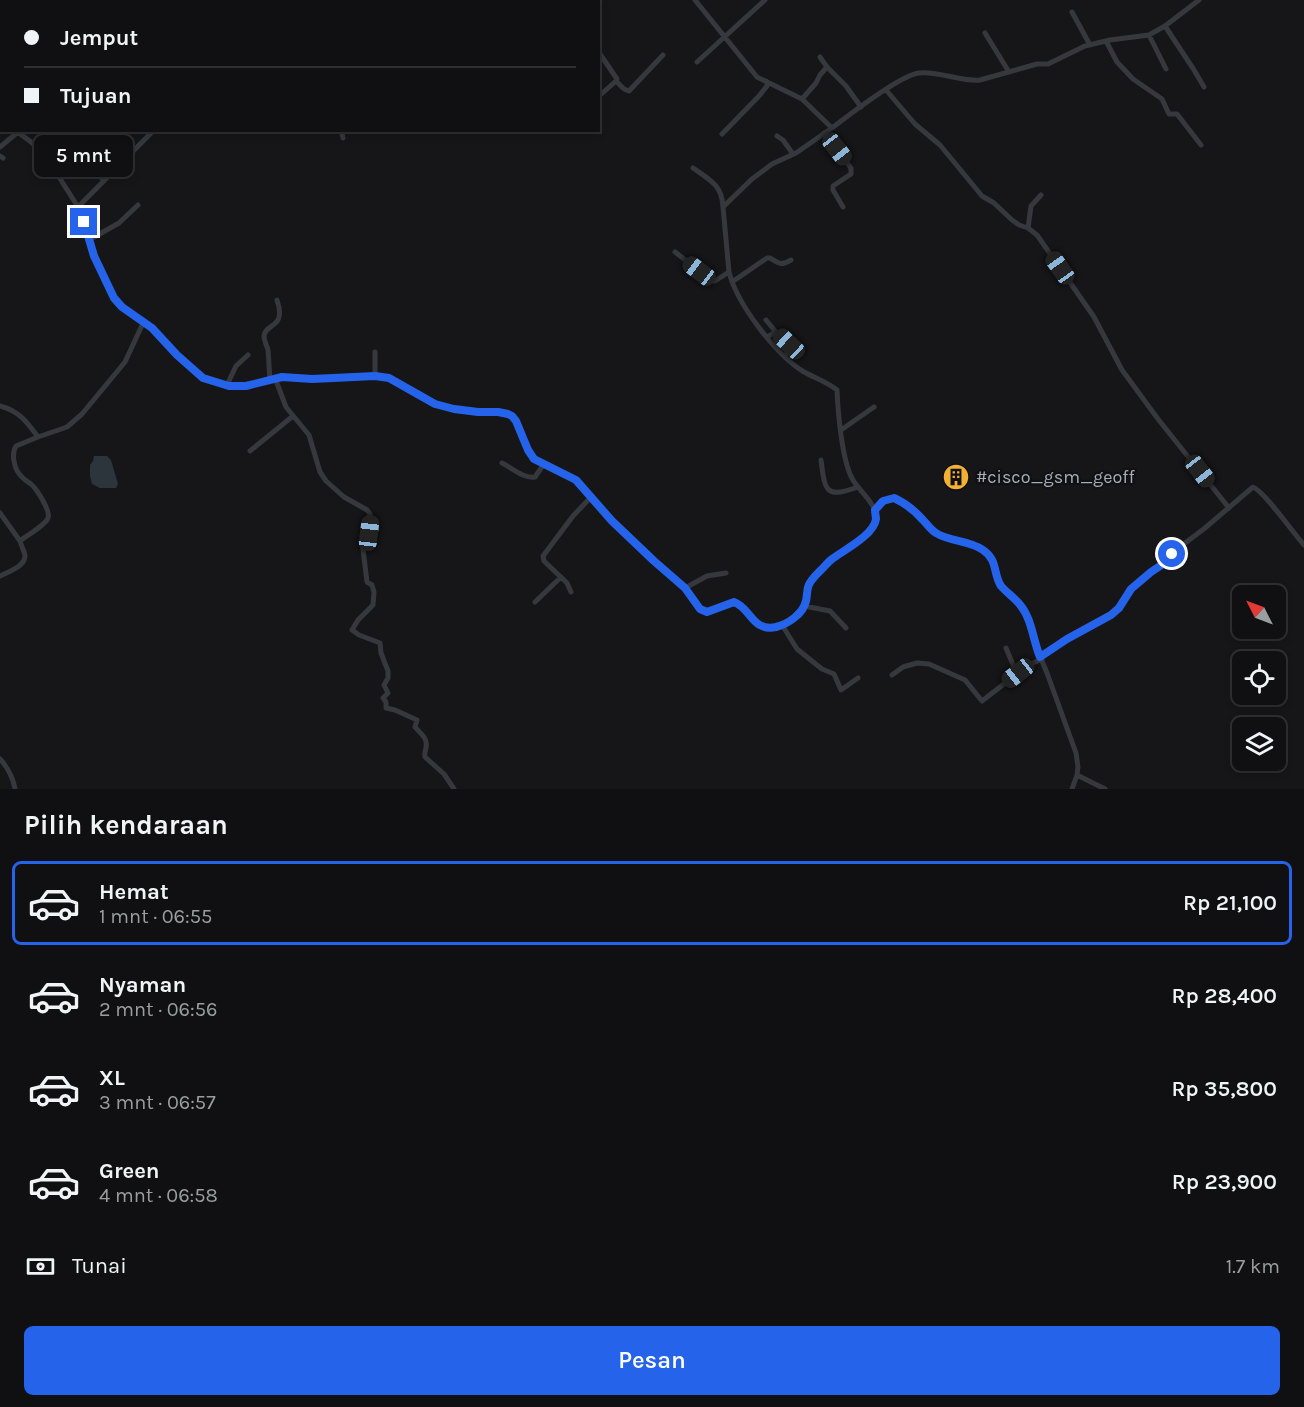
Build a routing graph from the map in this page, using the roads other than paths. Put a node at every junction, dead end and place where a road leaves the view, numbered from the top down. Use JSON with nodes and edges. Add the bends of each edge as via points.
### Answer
{"nodes":[{"id":1,"x":695,"y":0,"type":"edge"},
{"id":2,"x":765,"y":0,"type":"edge"},
{"id":3,"x":1199,"y":0,"type":"edge"},
{"id":4,"x":1072,"y":12,"type":"dead end"},
{"id":5,"x":1165,"y":26,"type":"junction"},
{"id":6,"x":985,"y":33,"type":"dead end"},
{"id":7,"x":1149,"y":35,"type":"junction"},
{"id":8,"x":724,"y":37,"type":"junction"},
{"id":9,"x":1106,"y":41,"type":"junction"},
{"id":10,"x":1090,"y":45,"type":"junction"},
{"id":11,"x":600,"y":54,"type":"edge"},
{"id":12,"x":663,"y":55,"type":"dead end"},
{"id":13,"x":820,"y":57,"type":"dead end"},
{"id":14,"x":697,"y":62,"type":"dead end"},
{"id":15,"x":826,"y":67,"type":"junction"},
{"id":16,"x":1166,"y":69,"type":"dead end"},
{"id":17,"x":1009,"y":72,"type":"junction"},
{"id":18,"x":616,"y":81,"type":"junction"},
{"id":19,"x":766,"y":81,"type":"junction"},
{"id":20,"x":1204,"y":87,"type":"dead end"},
{"id":21,"x":886,"y":90,"type":"junction"},
{"id":22,"x":600,"y":95,"type":"edge"},
{"id":23,"x":802,"y":99,"type":"junction"},
{"id":24,"x":861,"y":106,"type":"junction"},
{"id":25,"x":832,"y":128,"type":"junction"},
{"id":26,"x":15,"y":132,"type":"edge"},
{"id":27,"x":17,"y":132,"type":"edge"},
{"id":28,"x":152,"y":132,"type":"edge"},
{"id":29,"x":342,"y":132,"type":"edge"},
{"id":30,"x":824,"y":133,"type":"junction"},
{"id":31,"x":722,"y":134,"type":"dead end"},
{"id":32,"x":777,"y":136,"type":"dead end"},
{"id":33,"x":343,"y":138,"type":"dead end"},
{"id":34,"x":72,"y":139,"type":"dead end"},
{"id":35,"x":1201,"y":145,"type":"dead end"},
{"id":36,"x":0,"y":147,"type":"edge"},
{"id":37,"x":793,"y":154,"type":"junction"},
{"id":38,"x":83,"y":156,"type":"dead end"},
{"id":39,"x":46,"y":158,"type":"junction"},
{"id":40,"x":693,"y":168,"type":"dead end"},
{"id":41,"x":104,"y":181,"type":"junction"},
{"id":42,"x":1041,"y":195,"type":"dead end"},
{"id":43,"x":138,"y":205,"type":"dead end"},
{"id":44,"x":78,"y":207,"type":"junction"},
{"id":45,"x":723,"y":207,"type":"junction"},
{"id":46,"x":843,"y":207,"type":"dead end"},
{"id":47,"x":1028,"y":228,"type":"junction"},
{"id":48,"x":89,"y":240,"type":"junction"},
{"id":49,"x":675,"y":252,"type":"dead end"},
{"id":50,"x":791,"y":260,"type":"dead end"},
{"id":51,"x":729,"y":272,"type":"junction"},
{"id":52,"x":732,"y":282,"type":"junction"},
{"id":53,"x":277,"y":300,"type":"dead end"},
{"id":54,"x":766,"y":320,"type":"dead end"},
{"id":55,"x":144,"y":321,"type":"junction"},
{"id":56,"x":776,"y":333,"type":"junction"},
{"id":57,"x":767,"y":337,"type":"junction"},
{"id":58,"x":375,"y":352,"type":"dead end"},
{"id":59,"x":248,"y":355,"type":"dead end"},
{"id":60,"x":786,"y":356,"type":"junction"},
{"id":61,"x":375,"y":376,"type":"junction"},
{"id":62,"x":273,"y":379,"type":"junction"},
{"id":63,"x":227,"y":385,"type":"junction"},
{"id":64,"x":0,"y":406,"type":"edge"},
{"id":65,"x":874,"y":407,"type":"dead end"},
{"id":66,"x":293,"y":416,"type":"junction"},
{"id":67,"x":841,"y":430,"type":"junction"},
{"id":68,"x":38,"y":437,"type":"junction"},
{"id":69,"x":250,"y":451,"type":"dead end"},
{"id":70,"x":821,"y":460,"type":"dead end"},
{"id":71,"x":502,"y":463,"type":"dead end"},
{"id":72,"x":544,"y":464,"type":"junction"},
{"id":73,"x":858,"y":487,"type":"junction"},
{"id":74,"x":591,"y":497,"type":"junction"},
{"id":75,"x":1229,"y":508,"type":"junction"},
{"id":76,"x":875,"y":510,"type":"junction"},
{"id":77,"x":0,"y":513,"type":"edge"},
{"id":78,"x":20,"y":541,"type":"junction"},
{"id":79,"x":1304,"y":545,"type":"edge"},
{"id":80,"x":726,"y":573,"type":"dead end"},
{"id":81,"x":0,"y":576,"type":"edge"},
{"id":82,"x":561,"y":577,"type":"junction"},
{"id":83,"x":685,"y":588,"type":"junction"},
{"id":84,"x":571,"y":592,"type":"dead end"},
{"id":85,"x":535,"y":602,"type":"dead end"},
{"id":86,"x":804,"y":606,"type":"junction"},
{"id":87,"x":782,"y":625,"type":"junction"},
{"id":88,"x":846,"y":628,"type":"dead end"},
{"id":89,"x":1006,"y":648,"type":"dead end"},
{"id":90,"x":1041,"y":658,"type":"junction"},
{"id":91,"x":1018,"y":673,"type":"junction"},
{"id":92,"x":892,"y":675,"type":"dead end"},
{"id":93,"x":858,"y":678,"type":"dead end"},
{"id":94,"x":0,"y":759,"type":"edge"},
{"id":95,"x":1077,"y":775,"type":"junction"},
{"id":96,"x":15,"y":789,"type":"edge"},
{"id":97,"x":454,"y":789,"type":"edge"},
{"id":98,"x":1072,"y":789,"type":"edge"},
{"id":99,"x":1105,"y":789,"type":"edge"}],
"edges":[{"from":1,"to":8,"type":"street"},
{"from":2,"to":8,"type":"street"},
{"from":3,"to":5,"type":"street"},
{"from":4,"to":10,"type":"street"},
{"from":5,"to":7,"type":"street"},
{"from":5,"to":20,"type":"street"},
{"from":6,"to":17,"type":"street"},
{"from":7,"to":9,"type":"street"},
{"from":7,"to":16,"type":"street"},
{"from":8,"to":14,"type":"street"},
{"from":8,"to":19,"type":"street","via":[[758,77]]},
{"from":9,"to":10,"type":"street"},
{"from":9,"to":35,"type":"street","via":[[1117,62],[1162,99],[1169,114],[1177,114]]},
{"from":10,"to":17,"type":"street","via":[[1048,64]]},
{"from":11,"to":18,"type":"street"},
{"from":12,"to":18,"type":"street","via":[[628,91]]},
{"from":13,"to":15,"type":"street"},
{"from":15,"to":23,"type":"street"},
{"from":15,"to":24,"type":"street"},
{"from":17,"to":21,"type":"street","via":[[972,81],[916,73]]},
{"from":18,"to":22,"type":"street"},
{"from":19,"to":23,"type":"street"},
{"from":19,"to":31,"type":"street","via":[[761,94]]},
{"from":21,"to":24,"type":"street"},
{"from":21,"to":47,"type":"street","via":[[982,196]]},
{"from":23,"to":25,"type":"street"},
{"from":24,"to":25,"type":"street"},
{"from":25,"to":30,"type":"street"},
{"from":26,"to":36,"type":"street"},
{"from":27,"to":39,"type":"street"},
{"from":28,"to":41,"type":"street"},
{"from":29,"to":33,"type":"street"},
{"from":30,"to":37,"type":"street"},
{"from":30,"to":46,"type":"street","via":[[851,168],[851,174],[833,186]]},
{"from":32,"to":37,"type":"street"},
{"from":34,"to":39,"type":"street"},
{"from":37,"to":45,"type":"street","via":[[752,179]]},
{"from":38,"to":41,"type":"street"},
{"from":39,"to":44,"type":"street"},
{"from":40,"to":45,"type":"street","via":[[719,189]]},
{"from":41,"to":44,"type":"street"},
{"from":42,"to":47,"type":"street","via":[[1031,206]]},
{"from":43,"to":48,"type":"street","via":[[119,223]]},
{"from":44,"to":48,"type":"street"},
{"from":45,"to":51,"type":"street"},
{"from":47,"to":75,"type":"street","via":[[1037,235],[1094,317],[1122,370]]},
{"from":48,"to":55,"type":"street","via":[[114,298]]},
{"from":49,"to":51,"type":"street","via":[[712,281]]},
{"from":50,"to":52,"type":"street","via":[[779,264],[767,258]]},
{"from":51,"to":52,"type":"street"},
{"from":52,"to":57,"type":"street"},
{"from":53,"to":62,"type":"street","via":[[280,315],[264,335]]},
{"from":54,"to":56,"type":"street"},
{"from":55,"to":63,"type":"street","via":[[203,378]]},
{"from":55,"to":68,"type":"street","via":[[125,362],[82,414],[67,427]]},
{"from":56,"to":57,"type":"street"},
{"from":56,"to":60,"type":"street","via":[[790,346]]},
{"from":57,"to":60,"type":"street"},
{"from":58,"to":61,"type":"street"},
{"from":59,"to":63,"type":"street","via":[[236,366]]},
{"from":60,"to":67,"type":"street","via":[[804,372],[837,390]]},
{"from":61,"to":62,"type":"street"},
{"from":61,"to":72,"type":"street","via":[[389,378],[447,407],[512,416],[534,459]]},
{"from":62,"to":63,"type":"street","via":[[246,386]]},
{"from":62,"to":66,"type":"street"},
{"from":64,"to":68,"type":"street","via":[[24,418]]},
{"from":65,"to":67,"type":"street"},
{"from":66,"to":69,"type":"street"},
{"from":66,"to":97,"type":"street","via":[[309,435],[326,481],[370,514],[369,533],[362,541],[367,582],[375,594],[371,608],[352,630],[380,643],[388,671],[384,685],[388,693],[383,698],[386,708],[417,720],[415,727],[426,742],[425,756]]},
{"from":67,"to":73,"type":"street","via":[[848,469]]},
{"from":68,"to":78,"type":"street","via":[[18,444],[14,451],[16,467],[49,511],[48,518]]},
{"from":70,"to":73,"type":"street","via":[[824,482],[830,490],[840,493]]},
{"from":71,"to":72,"type":"street","via":[[532,478]]},
{"from":72,"to":74,"type":"street","via":[[572,477]]},
{"from":73,"to":76,"type":"street"},
{"from":74,"to":82,"type":"street","via":[[543,554],[544,561]]},
{"from":74,"to":83,"type":"street","via":[[619,529]]},
{"from":75,"to":79,"type":"street","via":[[1255,488]]},
{"from":75,"to":90,"type":"street","via":[[1131,589],[1111,615]]},
{"from":76,"to":86,"type":"street","via":[[876,521],[871,530],[831,560],[808,585]]},
{"from":76,"to":90,"type":"street","via":[[883,501],[903,501],[934,532],[985,551],[993,561],[1000,585],[1029,619]]},
{"from":77,"to":78,"type":"street"},
{"from":78,"to":81,"type":"street","via":[[23,562]]},
{"from":80,"to":83,"type":"street","via":[[707,576]]},
{"from":82,"to":84,"type":"street"},
{"from":82,"to":85,"type":"street"},
{"from":83,"to":87,"type":"street","via":[[703,611],[734,602],[755,623],[772,628]]},
{"from":86,"to":87,"type":"street"},
{"from":86,"to":88,"type":"street","via":[[830,611]]},
{"from":87,"to":93,"type":"street","via":[[797,649],[834,674],[840,689]]},
{"from":89,"to":91,"type":"street"},
{"from":90,"to":91,"type":"street"},
{"from":90,"to":95,"type":"street","via":[[1073,743]]},
{"from":91,"to":92,"type":"street","via":[[982,701],[965,680],[937,666],[917,663]]},
{"from":94,"to":96,"type":"street","via":[[13,778]]},
{"from":95,"to":98,"type":"street"},
{"from":95,"to":99,"type":"street"}]}
